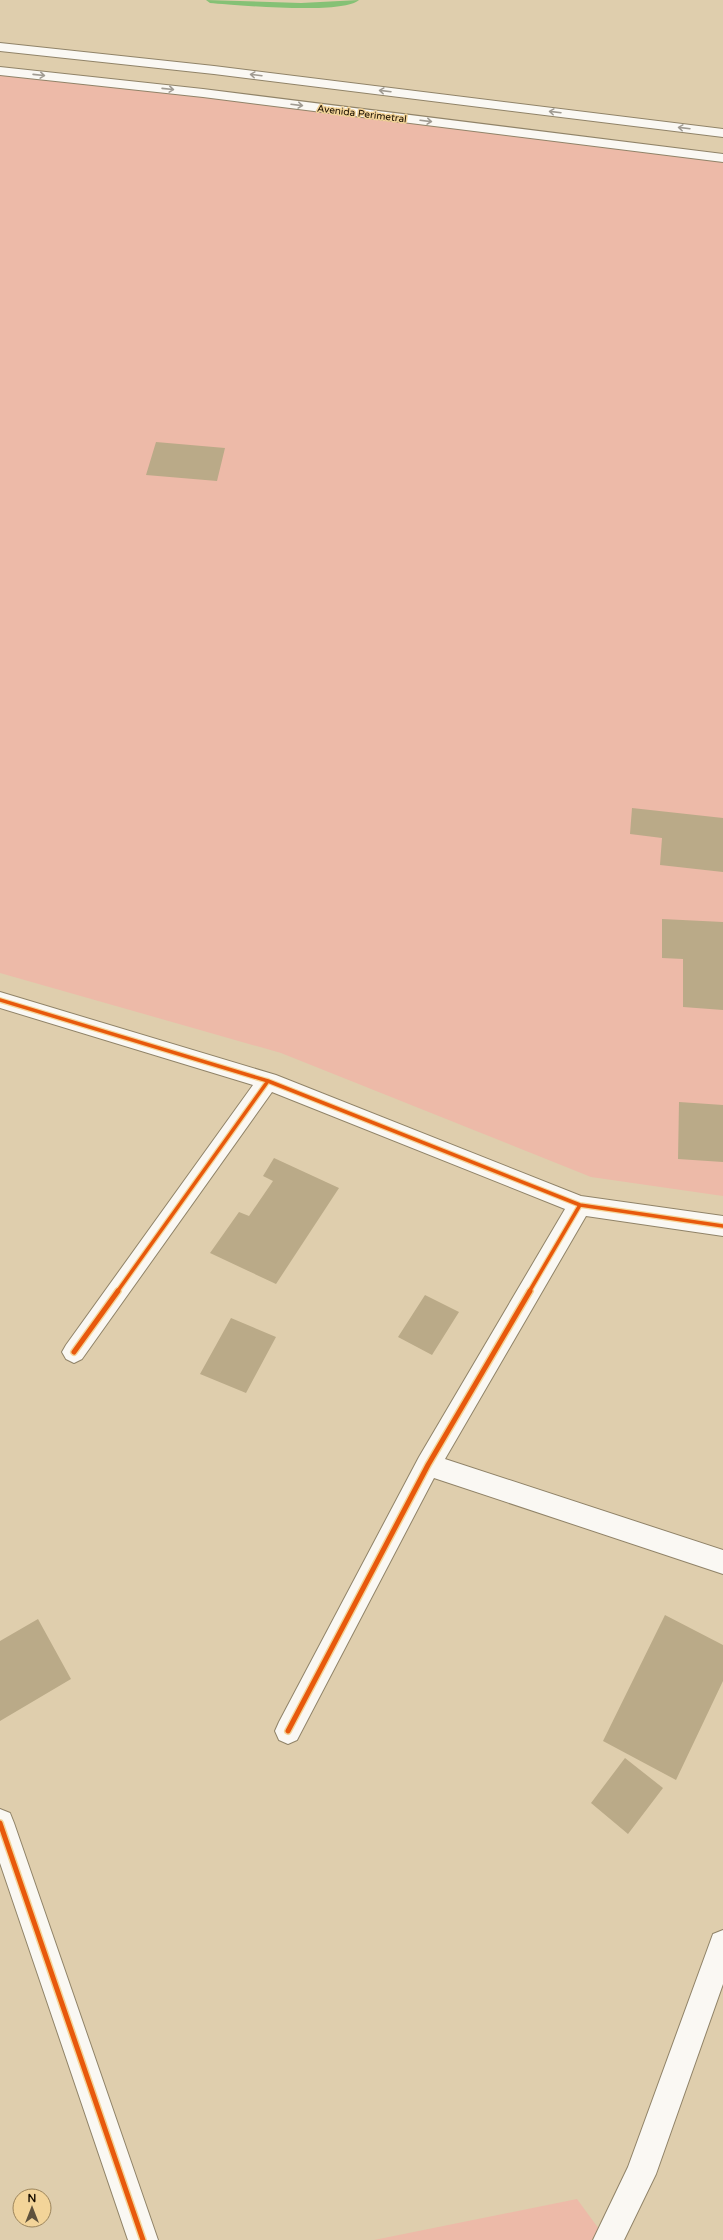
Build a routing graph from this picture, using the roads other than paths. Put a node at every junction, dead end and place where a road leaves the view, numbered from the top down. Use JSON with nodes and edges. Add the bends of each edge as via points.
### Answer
{"nodes":[{"id":1,"x":0,"y":47,"type":"edge"},
{"id":2,"x":0,"y":71,"type":"edge"},
{"id":3,"x":723,"y":133,"type":"edge"},
{"id":4,"x":723,"y":158,"type":"edge"},
{"id":5,"x":0,"y":1000,"type":"edge"},
{"id":6,"x":268,"y":1081,"type":"junction"},
{"id":7,"x":580,"y":1205,"type":"junction"},
{"id":8,"x":723,"y":1226,"type":"edge"},
{"id":9,"x":74,"y":1352,"type":"dead end"},
{"id":10,"x":428,"y":1465,"type":"junction"},
{"id":11,"x":723,"y":1562,"type":"edge"},
{"id":12,"x":288,"y":1731,"type":"dead end"},
{"id":13,"x":0,"y":1823,"type":"edge"},
{"id":14,"x":723,"y":1944,"type":"edge"},
{"id":15,"x":144,"y":2240,"type":"edge"},
{"id":16,"x":608,"y":2240,"type":"edge"}],
"edges":[{"from":3,"to":1,"type":"street","one_way":true,"via":[[214,70]]},
{"from":2,"to":4,"type":"street","name":"Avenida Perimetral","one_way":true,"via":[[203,93]]},
{"from":5,"to":6,"type":"street"},
{"from":6,"to":7,"type":"street"},
{"from":6,"to":9,"type":"street"},
{"from":7,"to":8,"type":"street"},
{"from":7,"to":10,"type":"street"},
{"from":10,"to":11,"type":"street"},
{"from":10,"to":12,"type":"street"},
{"from":13,"to":15,"type":"street"},
{"from":14,"to":16,"type":"street","via":[[641,2174]]}]}
